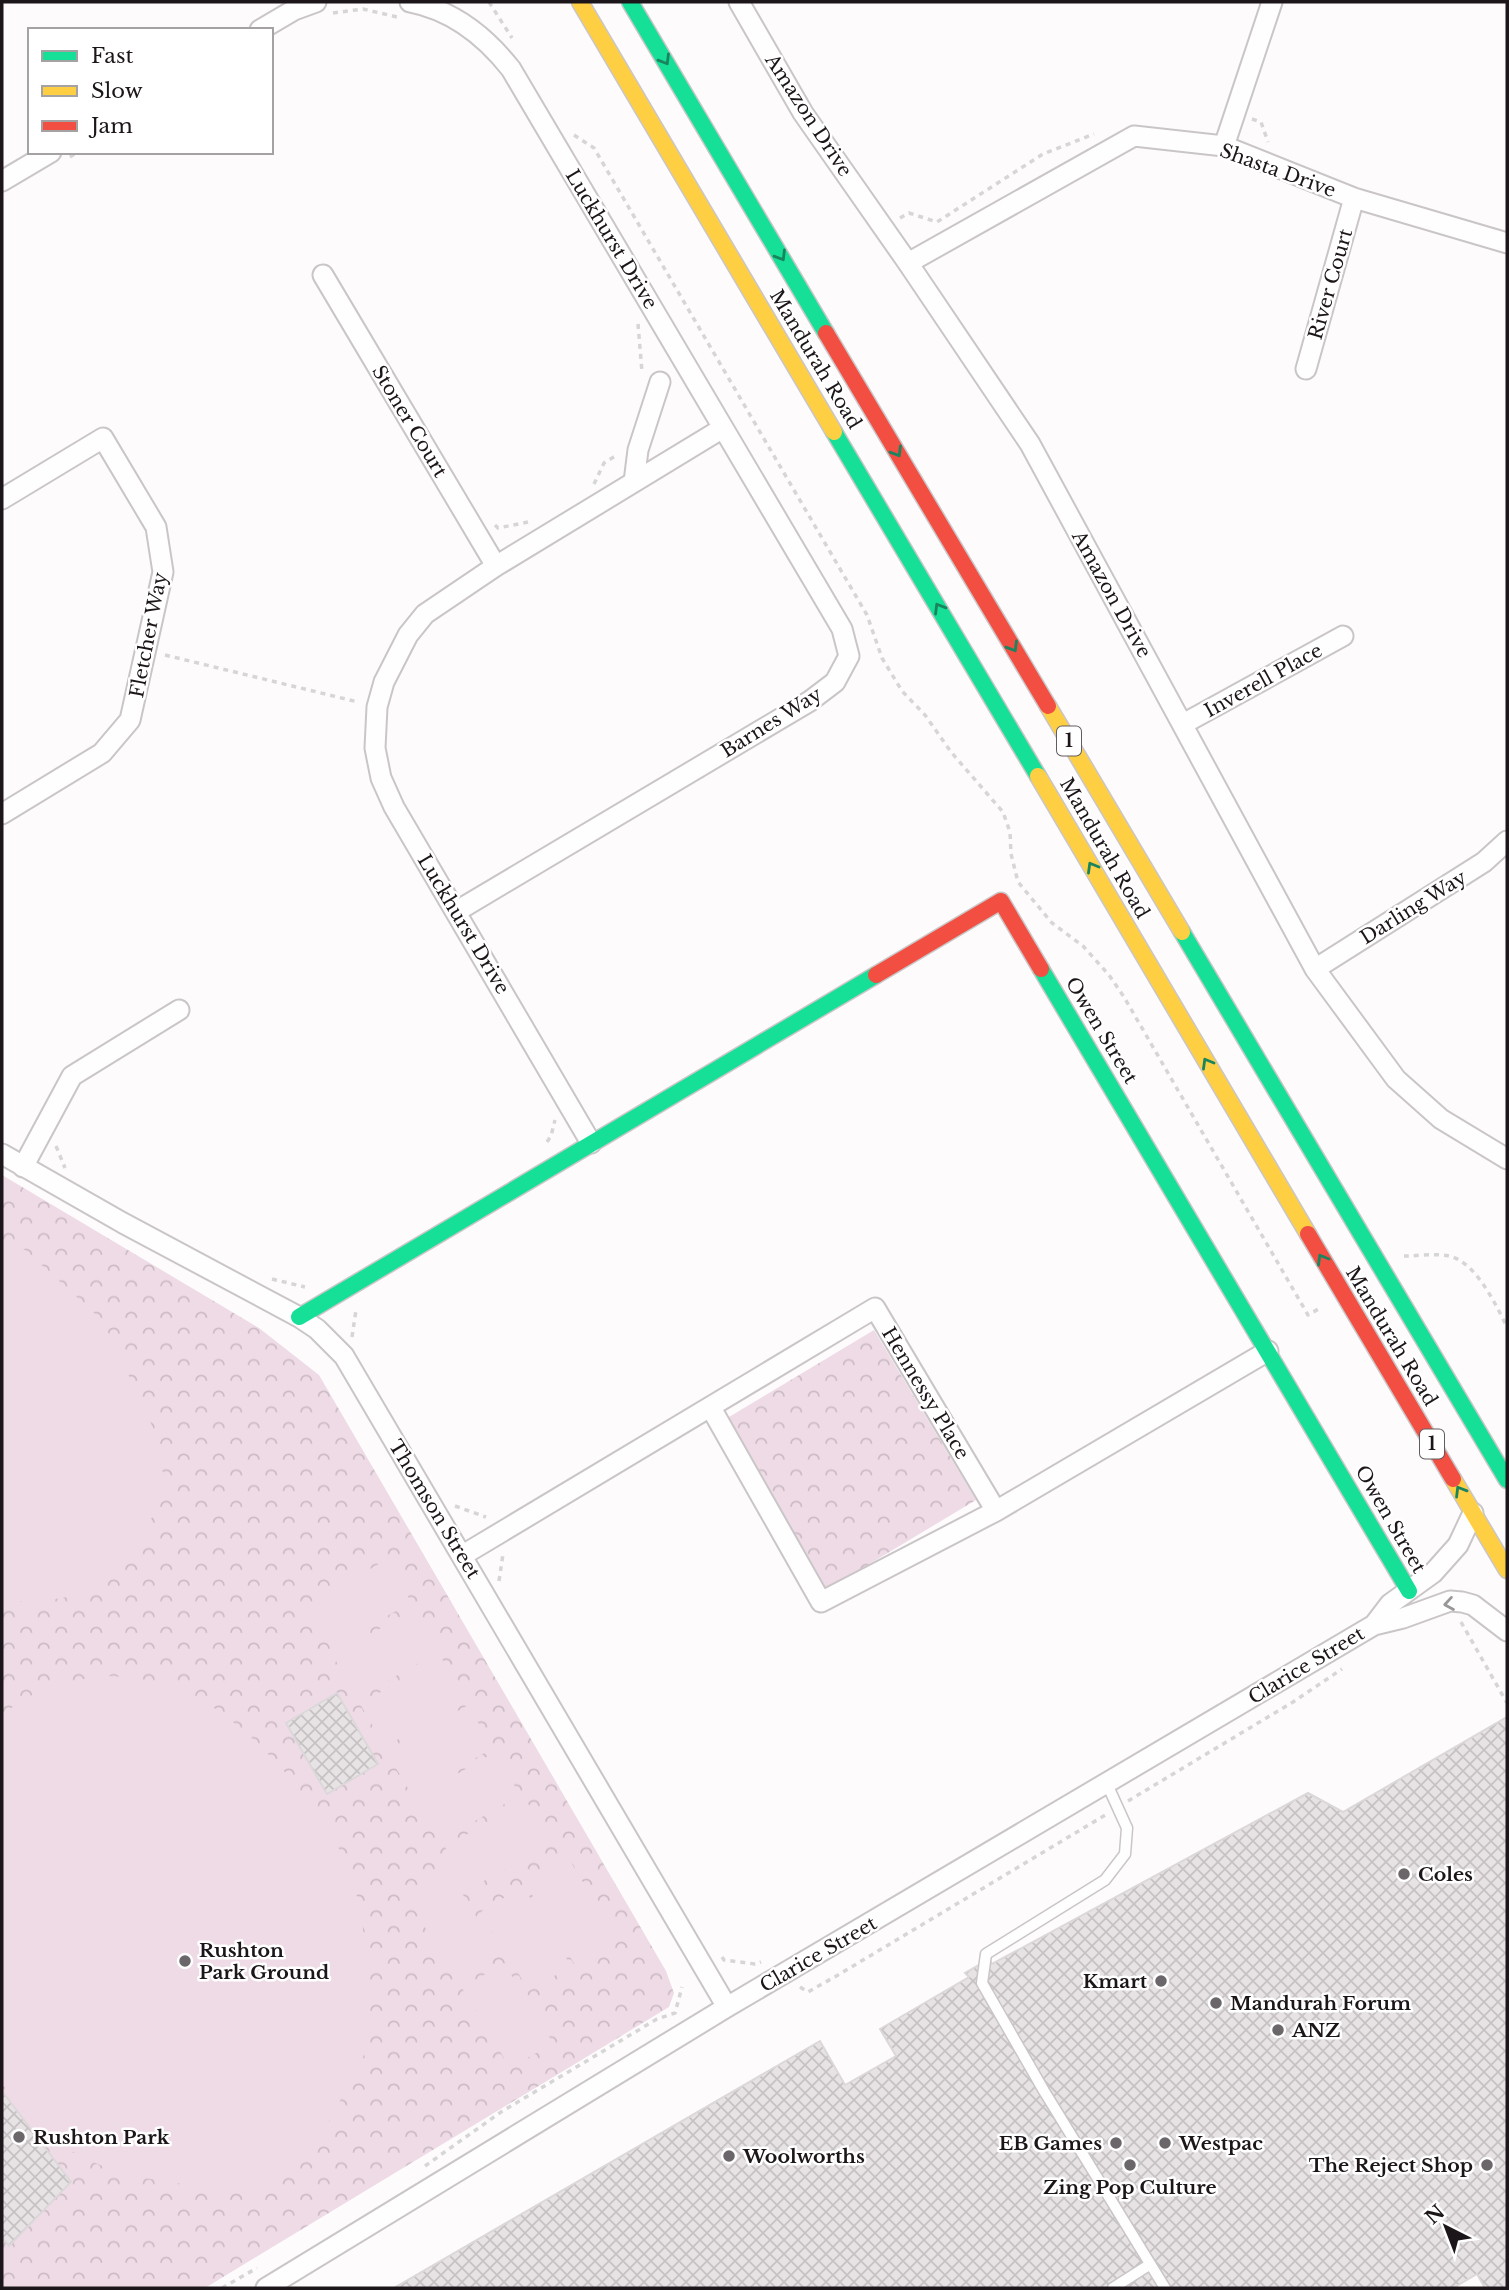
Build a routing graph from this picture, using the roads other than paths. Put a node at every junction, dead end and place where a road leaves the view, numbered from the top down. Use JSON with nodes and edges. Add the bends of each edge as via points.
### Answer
{"nodes":[{"id":1,"x":580,"y":2,"type":"edge"},
{"id":2,"x":630,"y":2,"type":"edge"},
{"id":3,"x":739,"y":2,"type":"edge"},
{"id":4,"x":1272,"y":2,"type":"edge"},
{"id":5,"x":322,"y":8,"type":"edge"},
{"id":6,"x":405,"y":9,"type":"edge"},
{"id":7,"x":263,"y":28,"type":"edge"},
{"id":8,"x":1224,"y":146,"type":"junction"},
{"id":9,"x":48,"y":154,"type":"edge"},
{"id":10,"x":2,"y":181,"type":"edge"},
{"id":11,"x":1354,"y":198,"type":"junction"},
{"id":12,"x":1507,"y":243,"type":"edge"},
{"id":13,"x":908,"y":263,"type":"junction"},
{"id":14,"x":323,"y":275,"type":"dead end"},
{"id":15,"x":1306,"y":369,"type":"dead end"},
{"id":16,"x":651,"y":380,"type":"road end"},
{"id":17,"x":723,"y":428,"type":"junction"},
{"id":18,"x":634,"y":482,"type":"junction"},
{"id":19,"x":2,"y":499,"type":"edge"},
{"id":20,"x":496,"y":566,"type":"junction"},
{"id":21,"x":1343,"y":636,"type":"dead end"},
{"id":22,"x":1183,"y":724,"type":"junction"},
{"id":23,"x":2,"y":814,"type":"edge"},
{"id":24,"x":1507,"y":841,"type":"edge"},
{"id":25,"x":457,"y":911,"type":"junction"},
{"id":26,"x":1315,"y":969,"type":"junction"},
{"id":27,"x":179,"y":1010,"type":"dead end"},
{"id":28,"x":591,"y":1143,"type":"junction"},
{"id":29,"x":2,"y":1154,"type":"edge"},
{"id":30,"x":1507,"y":1159,"type":"edge"},
{"id":31,"x":23,"y":1167,"type":"junction"},
{"id":32,"x":299,"y":1317,"type":"junction"},
{"id":33,"x":1268,"y":1351,"type":"junction"},
{"id":34,"x":711,"y":1408,"type":"junction"},
{"id":35,"x":1507,"y":1480,"type":"edge"},
{"id":36,"x":996,"y":1511,"type":"junction"},
{"id":37,"x":1473,"y":1513,"type":"junction"},
{"id":38,"x":463,"y":1555,"type":"junction"},
{"id":39,"x":1507,"y":1570,"type":"edge"},
{"id":40,"x":1409,"y":1591,"type":"junction"},
{"id":41,"x":1374,"y":1625,"type":"junction"},
{"id":42,"x":1507,"y":1631,"type":"edge"},
{"id":43,"x":1107,"y":1784,"type":"junction"},
{"id":44,"x":727,"y":2007,"type":"junction"},
{"id":45,"x":1149,"y":2265,"type":"junction"},
{"id":46,"x":266,"y":2288,"type":"edge"},
{"id":47,"x":1113,"y":2288,"type":"edge"},
{"id":48,"x":1165,"y":2288,"type":"edge"}],
"edges":[{"from":37,"to":1,"type":"main road","name":"Mandurah Road","number":"1","one_way":true},
{"from":2,"to":35,"type":"main road","name":"Mandurah Road","number":"1","one_way":true},
{"from":3,"to":13,"type":"street","name":"Amazon Drive","via":[[803,113]]},
{"from":4,"to":8,"type":"street"},
{"from":5,"to":7,"type":"street","via":[[294,10]]},
{"from":6,"to":17,"type":"street","name":"Luckhurst Drive","via":[[444,12],[503,58]]},
{"from":8,"to":11,"type":"street","name":"Shasta Drive"},
{"from":8,"to":13,"type":"street","name":"Shasta Drive","via":[[1134,136]]},
{"from":9,"to":10,"type":"street"},
{"from":11,"to":12,"type":"street","name":"Shasta Drive"},
{"from":11,"to":15,"type":"street","name":"River Court"},
{"from":13,"to":22,"type":"street","name":"Amazon Drive","via":[[1030,444]]},
{"from":14,"to":20,"type":"street","name":"Stoner Court"},
{"from":16,"to":18,"type":"street"},
{"from":17,"to":18,"type":"street","name":"Luckhurst Drive"},
{"from":17,"to":25,"type":"street","name":"Barnes Way","via":[[842,629],[849,656],[840,673],[810,701]]},
{"from":18,"to":20,"type":"street","name":"Luckhurst Drive"},
{"from":19,"to":23,"type":"street","name":"Fletcher Way","via":[[103,438],[156,527],[163,572],[130,720],[102,753]]},
{"from":20,"to":25,"type":"street","name":"Luckhurst Drive","via":[[425,614],[408,635],[377,707],[375,748],[381,778]]},
{"from":21,"to":22,"type":"street","name":"Inverell Place"},
{"from":22,"to":26,"type":"street","name":"Amazon Drive"},
{"from":24,"to":26,"type":"street","name":"Darling Way","via":[[1484,862]]},
{"from":25,"to":28,"type":"street","name":"Luckhurst Drive"},
{"from":26,"to":30,"type":"street","name":"Amazon Drive","via":[[1396,1079],[1441,1119]]},
{"from":27,"to":31,"type":"street","via":[[72,1076]]},
{"from":28,"to":32,"type":"main road"},
{"from":28,"to":33,"type":"main road","name":"Owen Street","via":[[1001,901]]},
{"from":29,"to":31,"type":"street","name":"Thomson Street"},
{"from":31,"to":32,"type":"street","name":"Thomson Street"},
{"from":32,"to":38,"type":"street","name":"Thomson Street","via":[[344,1356]]},
{"from":33,"to":36,"type":"street"},
{"from":33,"to":40,"type":"main road","name":"Owen Street"},
{"from":34,"to":36,"type":"street","via":[[821,1602]]},
{"from":34,"to":36,"type":"street","name":"Hennessy Place","via":[[875,1308]]},
{"from":34,"to":38,"type":"street","name":"Hennessy Place"},
{"from":37,"to":39,"type":"main road","name":"Mandurah Road","number":"1"},
{"from":37,"to":40,"type":"street","name":"Clarice Street","via":[[1458,1545]]},
{"from":38,"to":44,"type":"street","name":"Thomson Street"},
{"from":40,"to":41,"type":"street","name":"Clarice Street","via":[[1390,1604]]},
{"from":42,"to":41,"type":"street","name":"Clarice Street","one_way":true,"via":[[1473,1605],[1450,1601]]},
{"from":41,"to":43,"type":"street","name":"Clarice Street"},
{"from":43,"to":44,"type":"street","name":"Clarice Street"},
{"from":43,"to":45,"type":"lane","via":[[1127,1828],[1125,1854],[1105,1880],[986,1954],[982,1983]]},
{"from":44,"to":46,"type":"street","name":"Clarice Street"},
{"from":45,"to":47,"type":"lane"},
{"from":45,"to":48,"type":"lane"}]}
